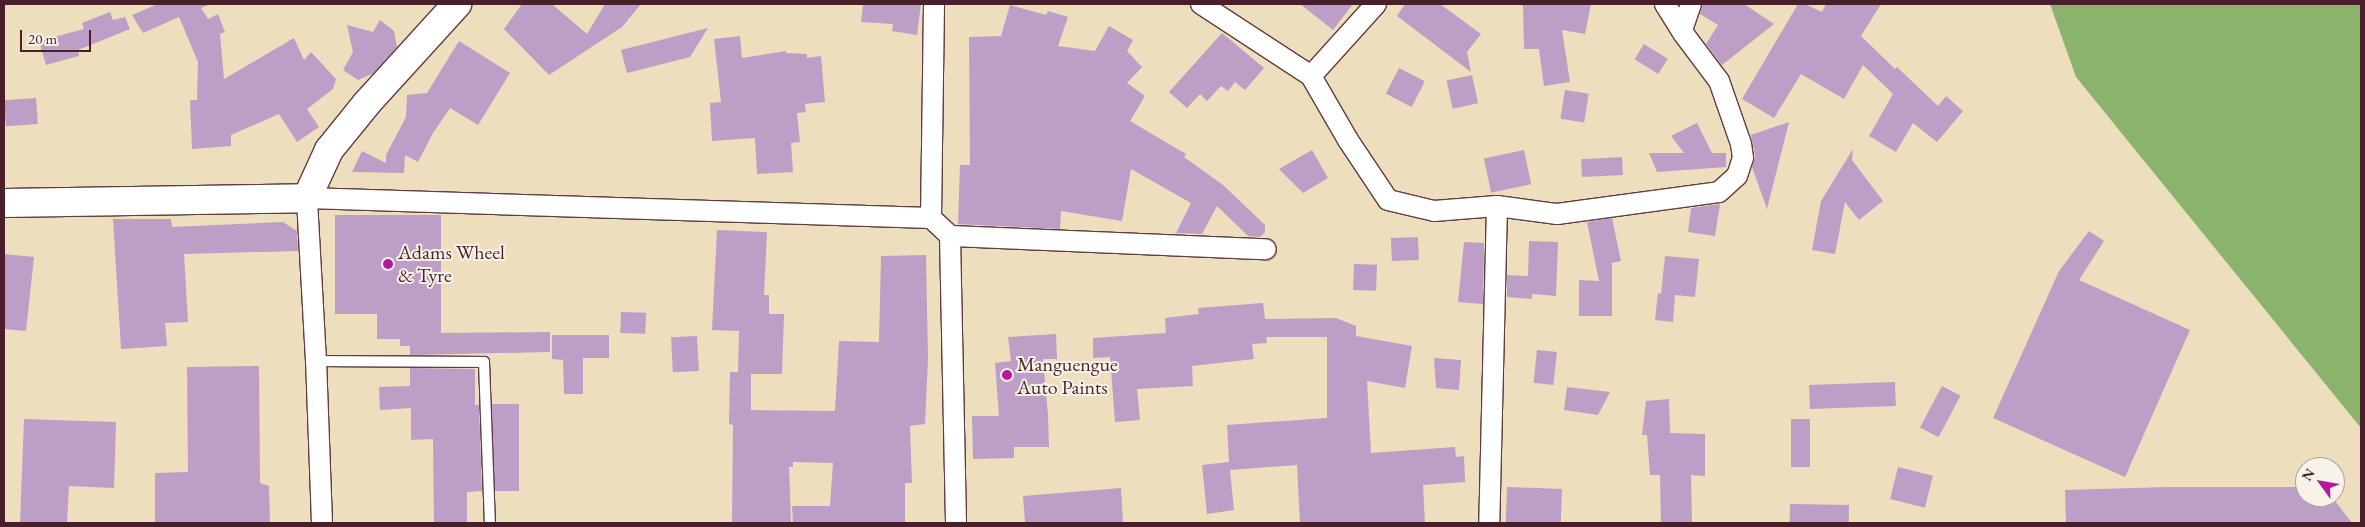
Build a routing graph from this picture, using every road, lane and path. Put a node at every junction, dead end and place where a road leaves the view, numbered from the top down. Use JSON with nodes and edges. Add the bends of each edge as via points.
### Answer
{"nodes":[{"id":1,"x":457,"y":4,"type":"edge"},
{"id":2,"x":934,"y":4,"type":"edge"},
{"id":3,"x":1201,"y":4,"type":"edge"},
{"id":4,"x":1376,"y":4,"type":"edge"},
{"id":5,"x":1665,"y":4,"type":"edge"},
{"id":6,"x":1691,"y":4,"type":"edge"},
{"id":7,"x":1682,"y":30,"type":"junction"},
{"id":8,"x":1311,"y":76,"type":"junction"},
{"id":9,"x":307,"y":198,"type":"junction"},
{"id":10,"x":4,"y":203,"type":"edge"},
{"id":11,"x":1497,"y":206,"type":"junction"},
{"id":12,"x":931,"y":218,"type":"junction"},
{"id":13,"x":950,"y":236,"type":"junction"},
{"id":14,"x":1266,"y":249,"type":"dead end"},
{"id":15,"x":316,"y":361,"type":"junction"},
{"id":16,"x":322,"y":523,"type":"edge"},
{"id":17,"x":490,"y":523,"type":"edge"},
{"id":18,"x":956,"y":523,"type":"edge"},
{"id":19,"x":1489,"y":523,"type":"edge"}],
"edges":[{"from":1,"to":9,"type":"street","via":[[329,150]]},
{"from":2,"to":12,"type":"street"},
{"from":3,"to":8,"type":"street"},
{"from":4,"to":8,"type":"street"},
{"from":5,"to":7,"type":"street"},
{"from":6,"to":7,"type":"street"},
{"from":7,"to":11,"type":"street","via":[[1719,81],[1741,144],[1743,158],[1736,176],[1720,192],[1557,214]]},
{"from":8,"to":11,"type":"street","via":[[1388,200],[1434,211]]},
{"from":9,"to":10,"type":"street"},
{"from":9,"to":12,"type":"street"},
{"from":9,"to":15,"type":"street"},
{"from":11,"to":19,"type":"street"},
{"from":12,"to":13,"type":"street"},
{"from":13,"to":14,"type":"street"},
{"from":13,"to":18,"type":"street"},
{"from":15,"to":16,"type":"street"},
{"from":15,"to":17,"type":"lane","via":[[484,362]]}]}
